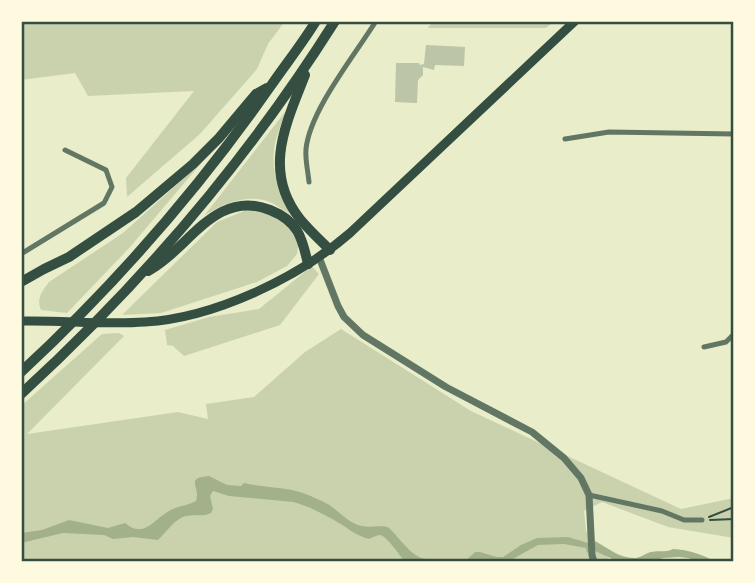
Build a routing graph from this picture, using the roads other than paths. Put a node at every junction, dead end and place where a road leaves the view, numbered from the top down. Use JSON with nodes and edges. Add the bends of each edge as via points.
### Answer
{"nodes":[{"id":1,"x":316,"y":21,"type":"edge"},
{"id":2,"x":335,"y":21,"type":"edge"},
{"id":3,"x":376,"y":21,"type":"edge"},
{"id":4,"x":575,"y":21,"type":"edge"},
{"id":5,"x":311,"y":59,"type":"junction"},
{"id":6,"x":271,"y":86,"type":"junction"},
{"id":7,"x":734,"y":134,"type":"edge"},
{"id":8,"x":565,"y":139,"type":"dead end"},
{"id":9,"x":65,"y":150,"type":"dead end"},
{"id":10,"x":309,"y":182,"type":"dead end"},
{"id":11,"x":330,"y":250,"type":"junction"},
{"id":12,"x":21,"y":254,"type":"edge"},
{"id":13,"x":319,"y":257,"type":"junction"},
{"id":14,"x":308,"y":264,"type":"junction"},
{"id":15,"x":141,"y":275,"type":"junction"},
{"id":16,"x":21,"y":282,"type":"edge"},
{"id":17,"x":22,"y":321,"type":"edge"},
{"id":18,"x":734,"y":334,"type":"edge"},
{"id":19,"x":704,"y":347,"type":"dead end"},
{"id":20,"x":21,"y":372,"type":"edge"},
{"id":21,"x":21,"y":394,"type":"edge"},
{"id":22,"x":589,"y":495,"type":"junction"},
{"id":23,"x":702,"y":520,"type":"road end"},
{"id":24,"x":593,"y":558,"type":"edge"}],
"edges":[{"from":1,"to":6,"type":"highway"},
{"from":2,"to":5,"type":"highway"},
{"from":3,"to":10,"type":"street","via":[[313,125],[306,151]]},
{"from":4,"to":11,"type":"main road"},
{"from":5,"to":11,"type":"highway","via":[[284,128],[281,170],[284,188],[299,218]]},
{"from":5,"to":15,"type":"highway","via":[[247,149]]},
{"from":6,"to":16,"type":"highway","via":[[256,94],[193,164],[136,212],[69,257]]},
{"from":6,"to":20,"type":"highway","via":[[147,244]]},
{"from":7,"to":8,"type":"street","via":[[609,132]]},
{"from":9,"to":12,"type":"street","via":[[106,170],[112,187],[104,203]]},
{"from":11,"to":13,"type":"main road"},
{"from":13,"to":14,"type":"main road"},
{"from":13,"to":22,"type":"street","via":[[344,317],[363,335],[446,387],[532,432],[564,458]]},
{"from":14,"to":15,"type":"highway","via":[[295,226],[274,211],[244,205],[213,216],[159,265]]},
{"from":14,"to":17,"type":"main road","via":[[264,288],[174,319]]},
{"from":15,"to":21,"type":"highway"},
{"from":18,"to":19,"type":"street","via":[[726,342]]},
{"from":22,"to":23,"type":"street","via":[[684,520]]},
{"from":22,"to":24,"type":"street"}]}
